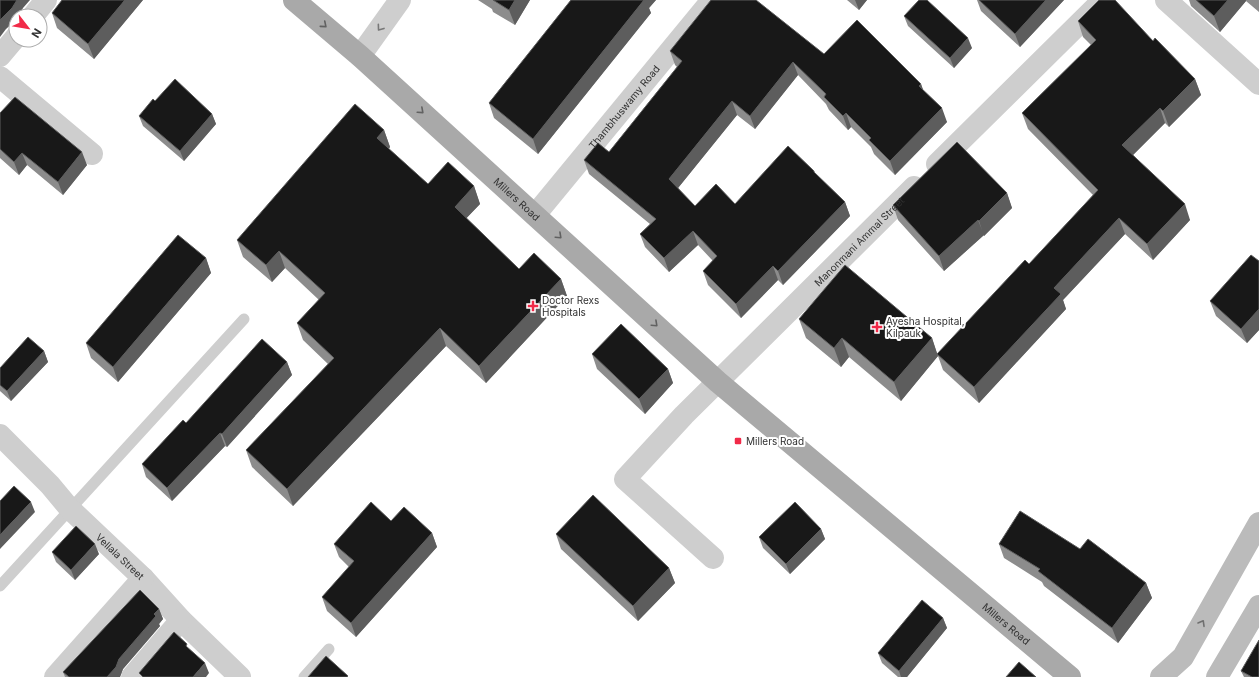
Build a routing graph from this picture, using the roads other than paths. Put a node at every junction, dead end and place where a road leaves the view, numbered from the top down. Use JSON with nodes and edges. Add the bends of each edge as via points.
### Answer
{"nodes":[{"id":1,"x":46,"y":0,"type":"edge"},
{"id":2,"x":294,"y":0,"type":"edge"},
{"id":3,"x":400,"y":0,"type":"edge"},
{"id":4,"x":712,"y":0,"type":"edge"},
{"id":5,"x":1103,"y":0,"type":"edge"},
{"id":6,"x":1166,"y":0,"type":"edge"},
{"id":7,"x":40,"y":8,"type":"edge"},
{"id":8,"x":8,"y":46,"type":"edge"},
{"id":9,"x":0,"y":56,"type":"edge"},
{"id":10,"x":360,"y":56,"type":"junction"},
{"id":11,"x":0,"y":77,"type":"edge"},
{"id":12,"x":1259,"y":84,"type":"edge"},
{"id":13,"x":92,"y":154,"type":"dead end"},
{"id":14,"x":535,"y":214,"type":"junction"},
{"id":15,"x":244,"y":319,"type":"dead end"},
{"id":16,"x":718,"y":382,"type":"junction"},
{"id":17,"x":0,"y":435,"type":"edge"},
{"id":18,"x":70,"y":508,"type":"junction"},
{"id":19,"x":1259,"y":524,"type":"edge"},
{"id":20,"x":713,"y":558,"type":"dead end"},
{"id":21,"x":143,"y":578,"type":"junction"},
{"id":22,"x":0,"y":586,"type":"edge"},
{"id":23,"x":1258,"y":611,"type":"edge"},
{"id":24,"x":181,"y":620,"type":"junction"},
{"id":25,"x":329,"y":649,"type":"dead end"},
{"id":26,"x":55,"y":677,"type":"edge"},
{"id":27,"x":132,"y":677,"type":"edge"},
{"id":28,"x":240,"y":677,"type":"edge"},
{"id":29,"x":304,"y":677,"type":"edge"},
{"id":30,"x":1070,"y":677,"type":"edge"},
{"id":31,"x":1161,"y":677,"type":"edge"},
{"id":32,"x":1217,"y":677,"type":"edge"}],
"edges":[{"from":1,"to":7,"type":"street"},
{"from":2,"to":10,"type":"main road","name":"Millers Road","one_way":true},
{"from":3,"to":10,"type":"street","one_way":true},
{"from":4,"to":14,"type":"street","name":"Thambhuswamy Road"},
{"from":5,"to":16,"type":"street","name":"Manonmani Ammal Street"},
{"from":6,"to":12,"type":"street"},
{"from":8,"to":9,"type":"street"},
{"from":10,"to":14,"type":"main road","name":"Millers Road","one_way":true},
{"from":11,"to":13,"type":"street"},
{"from":14,"to":16,"type":"main road","name":"Millers Road","one_way":true},
{"from":15,"to":18,"type":"lane"},
{"from":16,"to":20,"type":"street","name":"Manonmani Ammal Street","via":[[625,479]]},
{"from":16,"to":30,"type":"main road","name":"Millers Road"},
{"from":17,"to":18,"type":"street","name":"Vellala Street"},
{"from":18,"to":21,"type":"street","name":"Vellala Street"},
{"from":18,"to":22,"type":"lane"},
{"from":31,"to":19,"type":"main road","one_way":true,"via":[[1182,657]]},
{"from":21,"to":24,"type":"street","name":"Vellala Street"},
{"from":21,"to":26,"type":"street"},
{"from":23,"to":32,"type":"main road"},
{"from":24,"to":27,"type":"street"},
{"from":24,"to":28,"type":"street","name":"Vellala Street"},
{"from":25,"to":29,"type":"lane"}]}
